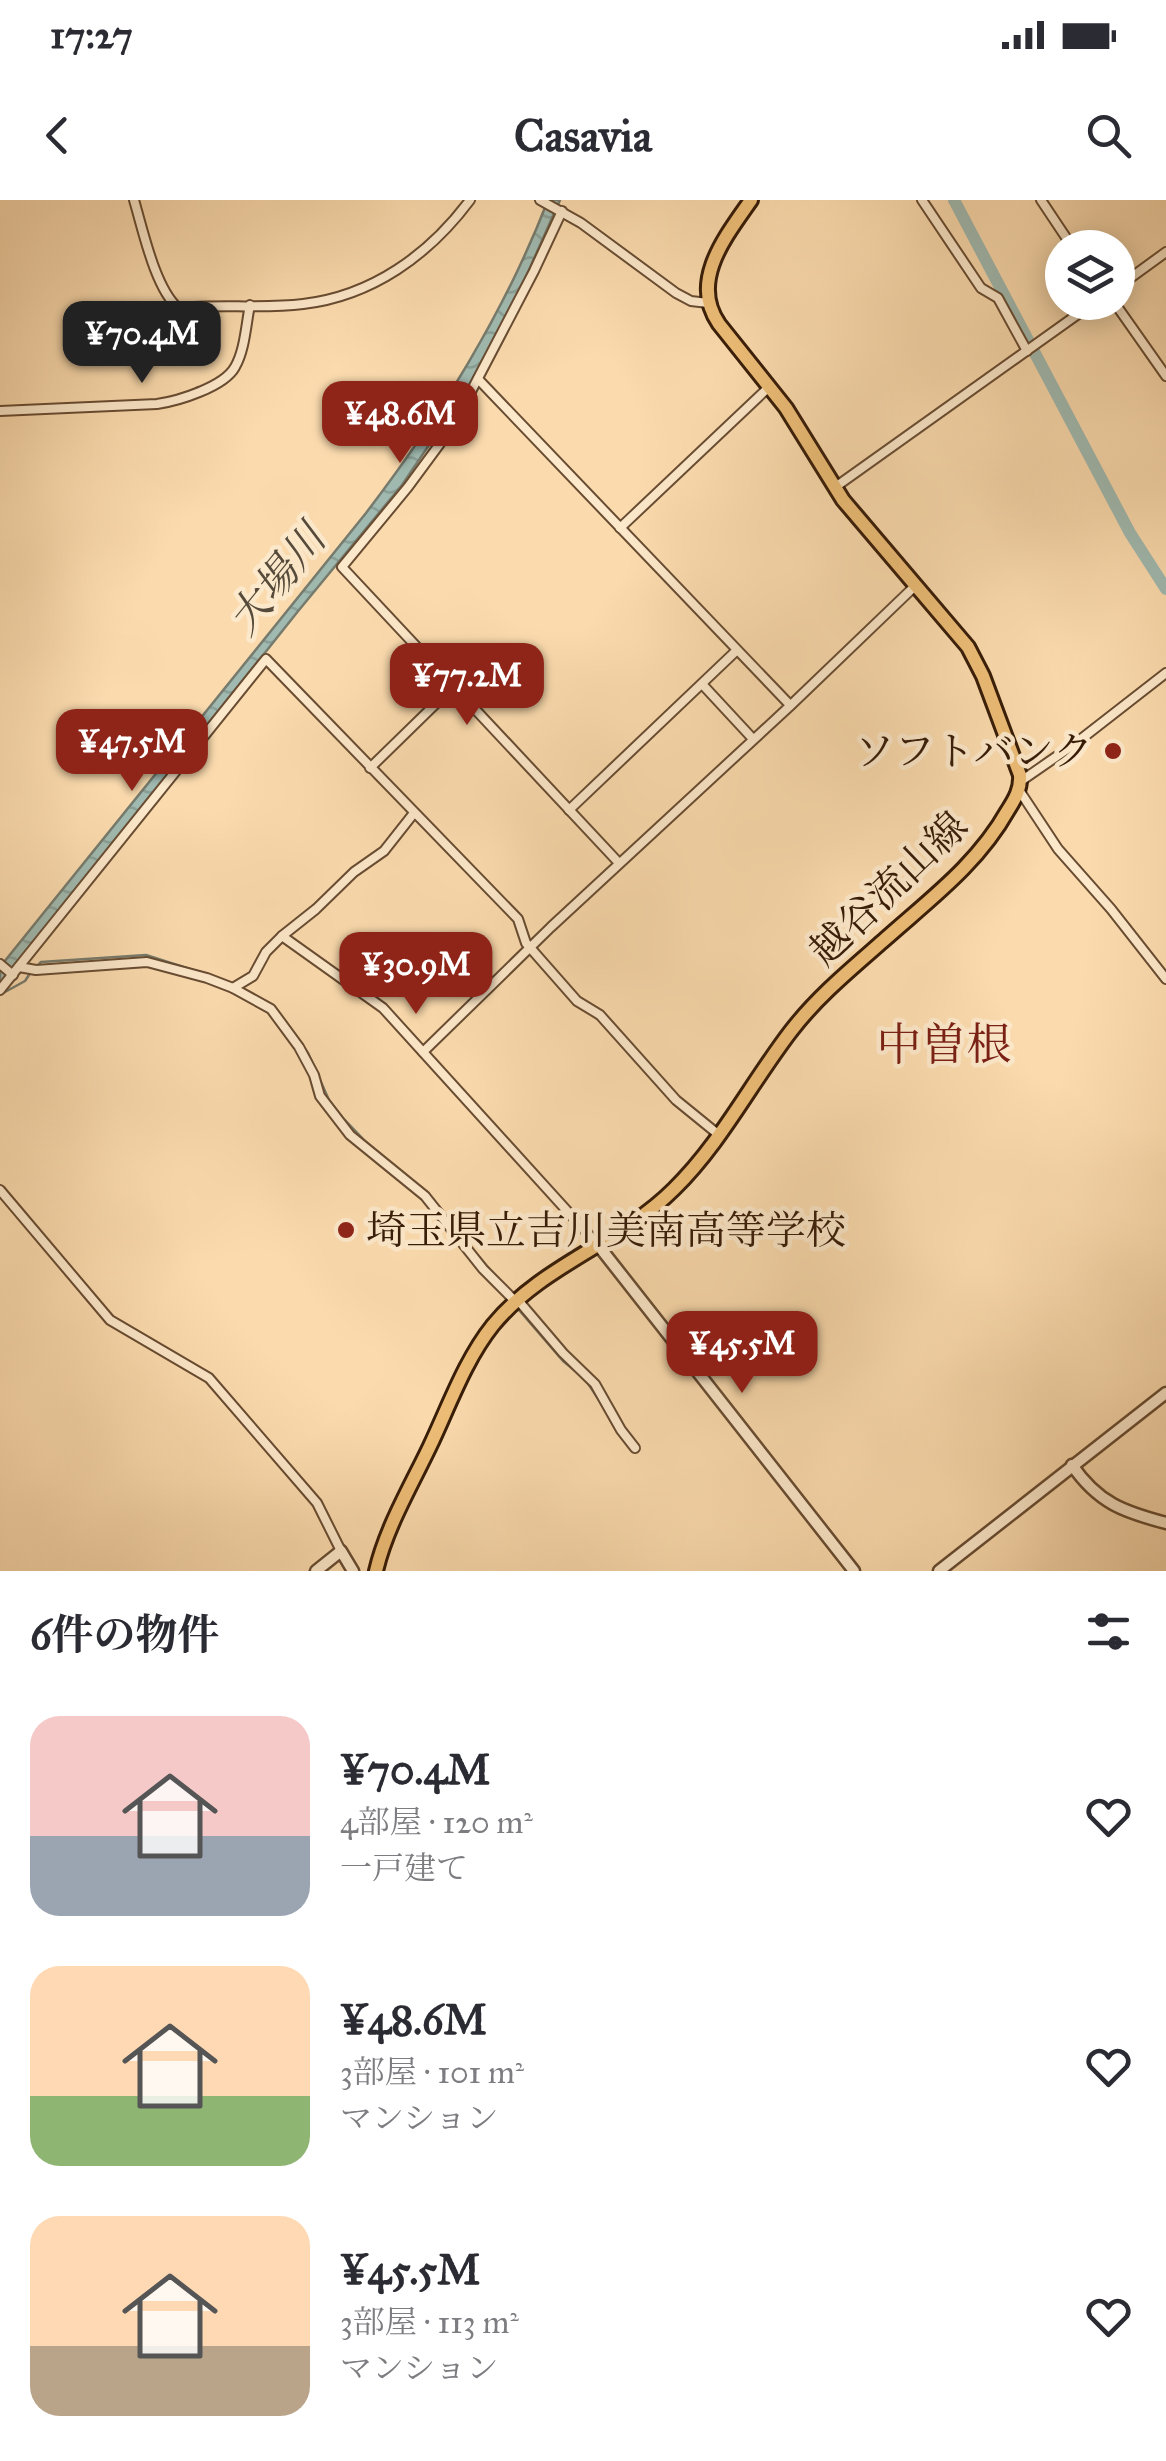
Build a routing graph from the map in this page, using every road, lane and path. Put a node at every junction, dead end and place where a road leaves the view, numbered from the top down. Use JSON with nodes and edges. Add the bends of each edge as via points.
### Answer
{"nodes":[{"id":1,"x":134,"y":200,"type":"edge"},
{"id":2,"x":470,"y":200,"type":"edge"},
{"id":3,"x":751,"y":200,"type":"edge"},
{"id":4,"x":922,"y":200,"type":"edge"},
{"id":5,"x":1041,"y":200,"type":"edge"},
{"id":6,"x":542,"y":201,"type":"edge"},
{"id":7,"x":560,"y":210,"type":"junction"},
{"id":8,"x":1061,"y":230,"type":"edge"},
{"id":9,"x":1166,"y":252,"type":"edge"},
{"id":10,"x":1135,"y":275,"type":"edge"},
{"id":11,"x":708,"y":303,"type":"junction"},
{"id":12,"x":250,"y":305,"type":"junction"},
{"id":13,"x":1070,"y":320,"type":"edge"},
{"id":14,"x":1127,"y":320,"type":"edge"},
{"id":15,"x":1029,"y":349,"type":"junction"},
{"id":16,"x":1166,"y":376,"type":"edge"},
{"id":17,"x":478,"y":379,"type":"junction"},
{"id":18,"x":770,"y":386,"type":"junction"},
{"id":19,"x":0,"y":412,"type":"edge"},
{"id":20,"x":834,"y":488,"type":"junction"},
{"id":21,"x":620,"y":528,"type":"junction"},
{"id":22,"x":916,"y":584,"type":"junction"},
{"id":23,"x":736,"y":651,"type":"junction"},
{"id":24,"x":1166,"y":673,"type":"edge"},
{"id":25,"x":702,"y":684,"type":"junction"},
{"id":26,"x":454,"y":686,"type":"junction"},
{"id":27,"x":790,"y":705,"type":"junction"},
{"id":28,"x":753,"y":739,"type":"junction"},
{"id":29,"x":370,"y":768,"type":"junction"},
{"id":30,"x":1020,"y":786,"type":"junction"},
{"id":31,"x":569,"y":810,"type":"junction"},
{"id":32,"x":414,"y":813,"type":"junction"},
{"id":33,"x":619,"y":863,"type":"junction"},
{"id":34,"x":282,"y":936,"type":"junction"},
{"id":35,"x":530,"y":948,"type":"junction"},
{"id":36,"x":0,"y":964,"type":"edge"},
{"id":37,"x":14,"y":972,"type":"junction"},
{"id":38,"x":1166,"y":979,"type":"edge"},
{"id":39,"x":236,"y":987,"type":"junction"},
{"id":40,"x":0,"y":990,"type":"edge"},
{"id":41,"x":422,"y":1052,"type":"junction"},
{"id":42,"x":719,"y":1135,"type":"junction"},
{"id":43,"x":0,"y":1190,"type":"edge"},
{"id":44,"x":598,"y":1245,"type":"junction"},
{"id":45,"x":516,"y":1300,"type":"junction"},
{"id":46,"x":1166,"y":1393,"type":"edge"},
{"id":47,"x":635,"y":1448,"type":"dead end"},
{"id":48,"x":1072,"y":1466,"type":"junction"},
{"id":49,"x":1166,"y":1524,"type":"edge"},
{"id":50,"x":342,"y":1551,"type":"junction"},
{"id":51,"x":316,"y":1571,"type":"edge"},
{"id":52,"x":353,"y":1571,"type":"edge"},
{"id":53,"x":376,"y":1571,"type":"edge"},
{"id":54,"x":854,"y":1571,"type":"edge"},
{"id":55,"x":939,"y":1571,"type":"edge"}],
"edges":[{"from":1,"to":12,"type":"street","via":[[159,282],[173,304]]},
{"from":2,"to":12,"type":"street","via":[[396,272],[326,300]]},
{"from":3,"to":11,"type":"main road","via":[[714,262]]},
{"from":4,"to":15,"type":"street"},
{"from":5,"to":8,"type":"street"},
{"from":6,"to":7,"type":"street"},
{"from":7,"to":11,"type":"street","via":[[676,292]]},
{"from":7,"to":17,"type":"street"},
{"from":9,"to":10,"type":"street"},
{"from":11,"to":18,"type":"main road"},
{"from":12,"to":19,"type":"street","via":[[235,367],[177,402]]},
{"from":13,"to":15,"type":"street"},
{"from":14,"to":16,"type":"street"},
{"from":15,"to":20,"type":"street"},
{"from":17,"to":21,"type":"street"},
{"from":17,"to":26,"type":"street","via":[[454,426],[342,567]]},
{"from":18,"to":20,"type":"main road"},
{"from":18,"to":21,"type":"street"},
{"from":20,"to":22,"type":"main road"},
{"from":21,"to":23,"type":"street"},
{"from":22,"to":27,"type":"street"},
{"from":22,"to":30,"type":"main road","via":[[974,657]]},
{"from":23,"to":25,"type":"street"},
{"from":23,"to":27,"type":"street"},
{"from":24,"to":30,"type":"street"},
{"from":25,"to":28,"type":"street"},
{"from":25,"to":31,"type":"street"},
{"from":26,"to":29,"type":"street"},
{"from":26,"to":31,"type":"street"},
{"from":27,"to":28,"type":"street"},
{"from":28,"to":33,"type":"street"},
{"from":29,"to":32,"type":"street"},
{"from":29,"to":37,"type":"street","via":[[266,659]]},
{"from":30,"to":38,"type":"street","via":[[1058,850]]},
{"from":30,"to":42,"type":"main road","name":"越谷流山線","via":[[975,858],[798,1022]]},
{"from":31,"to":33,"type":"street"},
{"from":32,"to":34,"type":"street","via":[[384,851]]},
{"from":32,"to":35,"type":"street","via":[[518,919]]},
{"from":33,"to":35,"type":"street"},
{"from":34,"to":39,"type":"street","via":[[253,976]]},
{"from":34,"to":41,"type":"street","via":[[383,1008]]},
{"from":35,"to":41,"type":"street"},
{"from":35,"to":42,"type":"street","via":[[676,1100]]},
{"from":36,"to":37,"type":"street"},
{"from":37,"to":39,"type":"street","via":[[147,962]]},
{"from":37,"to":40,"type":"street"},
{"from":39,"to":45,"type":"street","via":[[271,1009],[290,1033],[320,1096],[350,1135],[425,1196]]},
{"from":41,"to":44,"type":"street"},
{"from":42,"to":44,"type":"main road","name":"越谷流山線","via":[[674,1190]]},
{"from":43,"to":50,"type":"street","via":[[110,1320],[208,1378],[317,1503]]},
{"from":44,"to":45,"type":"main road","name":"越谷流山線"},
{"from":44,"to":54,"type":"street"},
{"from":45,"to":47,"type":"street","via":[[596,1384]]},
{"from":45,"to":53,"type":"main road","name":"越谷流山線","via":[[477,1349]]},
{"from":46,"to":48,"type":"street"},
{"from":48,"to":49,"type":"street","via":[[1107,1502]]},
{"from":48,"to":55,"type":"street"},
{"from":50,"to":51,"type":"street"},
{"from":50,"to":52,"type":"street"}]}
